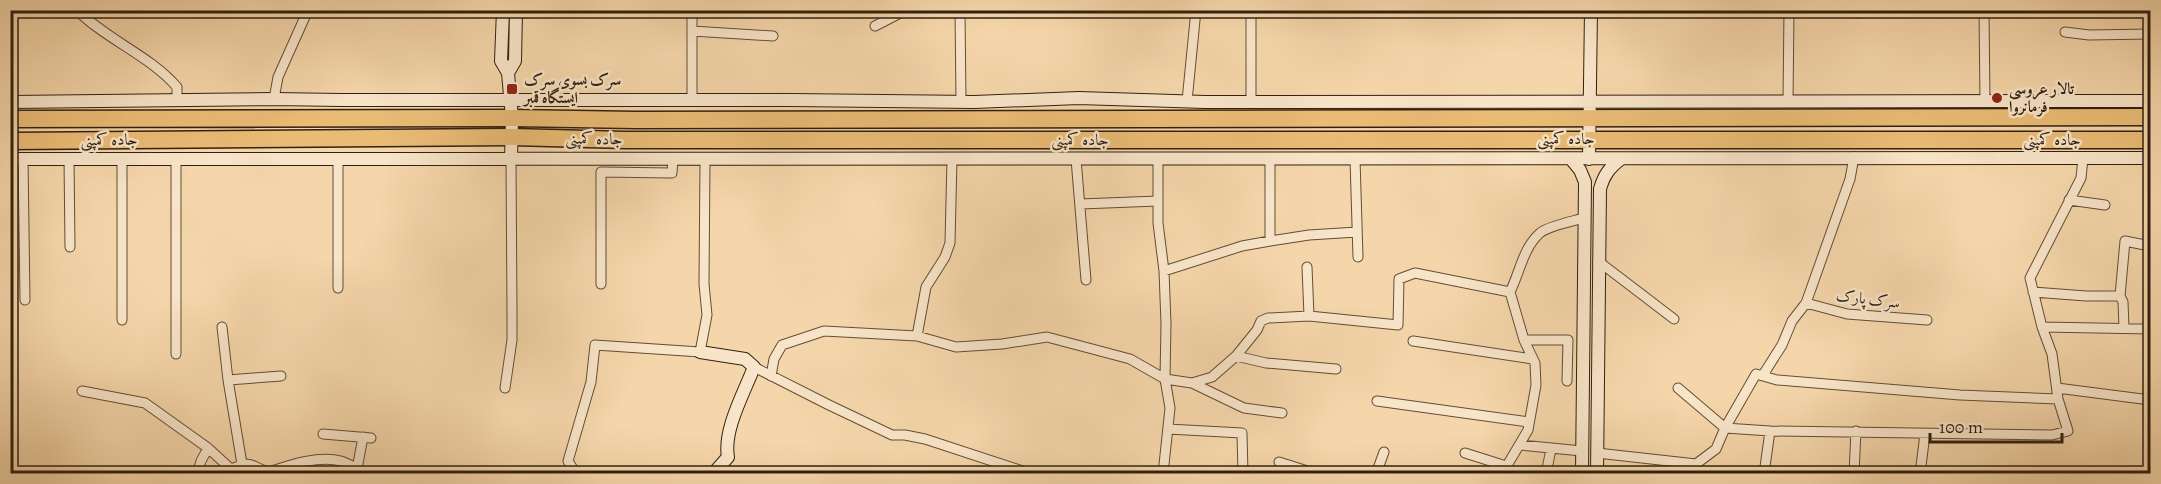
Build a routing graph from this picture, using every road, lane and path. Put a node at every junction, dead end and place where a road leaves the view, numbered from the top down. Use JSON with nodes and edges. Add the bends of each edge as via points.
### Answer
{"nodes":[{"id":1,"x":77,"y":10,"type":"edge"},
{"id":2,"x":308,"y":10,"type":"edge"},
{"id":3,"x":503,"y":10,"type":"edge"},
{"id":4,"x":544,"y":10,"type":"edge"},
{"id":5,"x":692,"y":10,"type":"edge"},
{"id":6,"x":960,"y":10,"type":"edge"},
{"id":7,"x":1196,"y":10,"type":"edge"},
{"id":8,"x":1251,"y":10,"type":"edge"},
{"id":9,"x":1591,"y":10,"type":"edge"},
{"id":10,"x":1789,"y":10,"type":"edge"},
{"id":11,"x":1817,"y":10,"type":"edge"},
{"id":12,"x":1891,"y":10,"type":"edge"},
{"id":13,"x":1984,"y":10,"type":"edge"},
{"id":14,"x":900,"y":11,"type":"edge"},
{"id":15,"x":516,"y":12,"type":"edge"},
{"id":16,"x":875,"y":26,"type":"dead end"},
{"id":17,"x":692,"y":31,"type":"junction"},
{"id":18,"x":2065,"y":32,"type":"dead end"},
{"id":19,"x":2151,"y":34,"type":"edge"},
{"id":20,"x":773,"y":36,"type":"dead end"},
{"id":21,"x":508,"y":73,"type":"junction"},
{"id":22,"x":274,"y":99,"type":"junction"},
{"id":23,"x":692,"y":100,"type":"junction"},
{"id":24,"x":177,"y":101,"type":"junction"},
{"id":25,"x":1187,"y":101,"type":"junction"},
{"id":26,"x":1251,"y":101,"type":"junction"},
{"id":27,"x":2151,"y":101,"type":"edge"},
{"id":28,"x":10,"y":102,"type":"edge"},
{"id":29,"x":961,"y":102,"type":"junction"},
{"id":30,"x":1788,"y":102,"type":"junction"},
{"id":31,"x":1985,"y":102,"type":"junction"},
{"id":32,"x":511,"y":109,"type":"junction"},
{"id":33,"x":1590,"y":109,"type":"junction"},
{"id":34,"x":2151,"y":117,"type":"edge"},
{"id":35,"x":10,"y":119,"type":"edge"},
{"id":36,"x":512,"y":137,"type":"junction"},
{"id":37,"x":1589,"y":139,"type":"junction"},
{"id":38,"x":2151,"y":140,"type":"edge"},
{"id":39,"x":10,"y":141,"type":"edge"},
{"id":40,"x":1797,"y":141,"type":"junction"},
{"id":41,"x":122,"y":158,"type":"junction"},
{"id":42,"x":176,"y":158,"type":"junction"},
{"id":43,"x":338,"y":158,"type":"junction"},
{"id":44,"x":1796,"y":158,"type":"junction"},
{"id":45,"x":1854,"y":158,"type":"junction"},
{"id":46,"x":2083,"y":158,"type":"junction"},
{"id":47,"x":2151,"y":158,"type":"edge"},
{"id":48,"x":17,"y":159,"type":"edge"},
{"id":49,"x":69,"y":159,"type":"junction"},
{"id":50,"x":511,"y":159,"type":"junction"},
{"id":51,"x":673,"y":159,"type":"junction"},
{"id":52,"x":705,"y":159,"type":"junction"},
{"id":53,"x":952,"y":159,"type":"junction"},
{"id":54,"x":1076,"y":159,"type":"junction"},
{"id":55,"x":1158,"y":159,"type":"junction"},
{"id":56,"x":1270,"y":159,"type":"junction"},
{"id":57,"x":1355,"y":159,"type":"junction"},
{"id":58,"x":1571,"y":159,"type":"junction"},
{"id":59,"x":1589,"y":159,"type":"junction"},
{"id":60,"x":1621,"y":159,"type":"junction"},
{"id":61,"x":2069,"y":200,"type":"junction"},
{"id":62,"x":1158,"y":201,"type":"junction"},
{"id":63,"x":1080,"y":204,"type":"junction"},
{"id":64,"x":2105,"y":205,"type":"dead end"},
{"id":65,"x":1584,"y":218,"type":"junction"},
{"id":66,"x":1357,"y":232,"type":"junction"},
{"id":67,"x":1270,"y":241,"type":"junction"},
{"id":68,"x":2151,"y":246,"type":"edge"},
{"id":69,"x":70,"y":247,"type":"dead end"},
{"id":70,"x":1358,"y":257,"type":"dead end"},
{"id":71,"x":1598,"y":261,"type":"junction"},
{"id":72,"x":1307,"y":267,"type":"dead end"},
{"id":73,"x":1164,"y":271,"type":"junction"},
{"id":74,"x":1086,"y":280,"type":"dead end"},
{"id":75,"x":601,"y":284,"type":"dead end"},
{"id":76,"x":338,"y":288,"type":"dead end"},
{"id":77,"x":1510,"y":292,"type":"junction"},
{"id":78,"x":2033,"y":292,"type":"junction"},
{"id":79,"x":2120,"y":296,"type":"junction"},
{"id":80,"x":25,"y":300,"type":"dead end"},
{"id":81,"x":1806,"y":303,"type":"junction"},
{"id":82,"x":1308,"y":316,"type":"junction"},
{"id":83,"x":1674,"y":319,"type":"dead end"},
{"id":84,"x":122,"y":320,"type":"dead end"},
{"id":85,"x":1927,"y":320,"type":"dead end"},
{"id":86,"x":222,"y":327,"type":"dead end"},
{"id":87,"x":2042,"y":327,"type":"junction"},
{"id":88,"x":2124,"y":328,"type":"junction"},
{"id":89,"x":2151,"y":329,"type":"edge"},
{"id":90,"x":917,"y":336,"type":"junction"},
{"id":91,"x":1524,"y":340,"type":"junction"},
{"id":92,"x":1413,"y":341,"type":"dead end"},
{"id":93,"x":700,"y":352,"type":"junction"},
{"id":94,"x":176,"y":354,"type":"dead end"},
{"id":95,"x":1236,"y":356,"type":"junction"},
{"id":96,"x":1533,"y":359,"type":"junction"},
{"id":97,"x":754,"y":367,"type":"junction"},
{"id":98,"x":1336,"y":369,"type":"dead end"},
{"id":99,"x":1763,"y":375,"type":"junction"},
{"id":100,"x":281,"y":376,"type":"dead end"},
{"id":101,"x":771,"y":376,"type":"junction"},
{"id":102,"x":228,"y":380,"type":"junction"},
{"id":103,"x":1165,"y":380,"type":"junction"},
{"id":104,"x":1567,"y":381,"type":"dead end"},
{"id":105,"x":1192,"y":383,"type":"junction"},
{"id":106,"x":505,"y":388,"type":"dead end"},
{"id":107,"x":1678,"y":388,"type":"dead end"},
{"id":108,"x":2057,"y":388,"type":"junction"},
{"id":109,"x":82,"y":391,"type":"dead end"},
{"id":110,"x":2058,"y":399,"type":"junction"},
{"id":111,"x":2151,"y":400,"type":"edge"},
{"id":112,"x":1377,"y":401,"type":"dead end"},
{"id":113,"x":1282,"y":413,"type":"dead end"},
{"id":114,"x":1529,"y":422,"type":"junction"},
{"id":115,"x":1725,"y":428,"type":"junction"},
{"id":116,"x":1168,"y":429,"type":"junction"},
{"id":117,"x":1770,"y":431,"type":"junction"},
{"id":118,"x":1856,"y":431,"type":"junction"},
{"id":119,"x":323,"y":434,"type":"dead end"},
{"id":120,"x":1924,"y":434,"type":"junction"},
{"id":121,"x":1520,"y":445,"type":"junction"},
{"id":122,"x":208,"y":447,"type":"junction"},
{"id":123,"x":1551,"y":449,"type":"junction"},
{"id":124,"x":1582,"y":451,"type":"junction"},
{"id":125,"x":1384,"y":452,"type":"dead end"},
{"id":126,"x":1465,"y":453,"type":"dead end"},
{"id":127,"x":1597,"y":453,"type":"junction"},
{"id":128,"x":1279,"y":462,"type":"dead end"},
{"id":129,"x":242,"y":464,"type":"junction"},
{"id":130,"x":357,"y":469,"type":"junction"},
{"id":131,"x":1504,"y":470,"type":"edge"},
{"id":132,"x":197,"y":474,"type":"edge"},
{"id":133,"x":368,"y":474,"type":"edge"},
{"id":134,"x":572,"y":474,"type":"edge"},
{"id":135,"x":713,"y":474,"type":"edge"},
{"id":136,"x":1032,"y":474,"type":"edge"},
{"id":137,"x":1163,"y":474,"type":"edge"},
{"id":138,"x":1243,"y":474,"type":"edge"},
{"id":139,"x":1317,"y":474,"type":"edge"},
{"id":140,"x":1376,"y":474,"type":"edge"},
{"id":141,"x":1546,"y":474,"type":"edge"},
{"id":142,"x":1582,"y":474,"type":"edge"},
{"id":143,"x":1597,"y":474,"type":"edge"},
{"id":144,"x":1764,"y":474,"type":"edge"},
{"id":145,"x":1854,"y":474,"type":"edge"},
{"id":146,"x":1920,"y":474,"type":"edge"}],
"edges":[{"from":1,"to":24,"type":"street","via":[[164,71],[177,87]]},
{"from":2,"to":22,"type":"street","via":[[278,77]]},
{"from":3,"to":21,"type":"street","via":[[501,61]]},
{"from":4,"to":15,"type":"street"},
{"from":5,"to":17,"type":"street"},
{"from":6,"to":29,"type":"street"},
{"from":7,"to":25,"type":"street"},
{"from":8,"to":26,"type":"street"},
{"from":9,"to":33,"type":"street"},
{"from":10,"to":30,"type":"street"},
{"from":11,"to":12,"type":"street"},
{"from":13,"to":31,"type":"street"},
{"from":14,"to":16,"type":"street"},
{"from":15,"to":21,"type":"street","via":[[514,61]]},
{"from":17,"to":20,"type":"street"},
{"from":17,"to":23,"type":"street"},
{"from":18,"to":19,"type":"street"},
{"from":21,"to":32,"type":"street"},
{"from":22,"to":24,"type":"street"},
{"from":22,"to":32,"type":"street"},
{"from":23,"to":29,"type":"street"},
{"from":23,"to":32,"type":"street"},
{"from":24,"to":28,"type":"street"},
{"from":25,"to":26,"type":"street"},
{"from":25,"to":29,"type":"street","via":[[1079,98]]},
{"from":26,"to":33,"type":"street"},
{"from":27,"to":31,"type":"street"},
{"from":30,"to":31,"type":"street"},
{"from":30,"to":33,"type":"street"},
{"from":32,"to":33,"type":"highway","name":"جاده کمپنی","via":[[659,120]]},
{"from":32,"to":35,"type":"highway","name":"جاده کمپنی"},
{"from":32,"to":36,"type":"street"},
{"from":33,"to":34,"type":"highway","name":"جاده کمپنی","via":[[1754,119]]},
{"from":33,"to":37,"type":"street"},
{"from":36,"to":37,"type":"highway","name":"جاده کمپنی"},
{"from":36,"to":39,"type":"highway","name":"جاده کمپنی"},
{"from":36,"to":50,"type":"street"},
{"from":37,"to":40,"type":"highway","name":"جاده کمپنی"},
{"from":37,"to":59,"type":"street"},
{"from":38,"to":40,"type":"highway","name":"جاده کمپنی"},
{"from":40,"to":44,"type":"highway"},
{"from":41,"to":42,"type":"street"},
{"from":41,"to":49,"type":"street"},
{"from":41,"to":84,"type":"street"},
{"from":42,"to":43,"type":"street"},
{"from":42,"to":94,"type":"street"},
{"from":43,"to":50,"type":"street"},
{"from":43,"to":76,"type":"street"},
{"from":44,"to":45,"type":"street"},
{"from":44,"to":60,"type":"street"},
{"from":45,"to":46,"type":"street"},
{"from":45,"to":81,"type":"street"},
{"from":46,"to":47,"type":"street"},
{"from":46,"to":61,"type":"street","via":[[2081,178]]},
{"from":48,"to":49,"type":"street"},
{"from":48,"to":80,"type":"street"},
{"from":49,"to":69,"type":"street"},
{"from":50,"to":51,"type":"street"},
{"from":50,"to":106,"type":"street","via":[[512,340]]},
{"from":51,"to":52,"type":"street"},
{"from":51,"to":75,"type":"street","via":[[672,173],[602,172]]},
{"from":52,"to":53,"type":"street"},
{"from":52,"to":93,"type":"street","via":[[707,315]]},
{"from":53,"to":54,"type":"street"},
{"from":53,"to":90,"type":"street","via":[[950,243],[926,287]]},
{"from":54,"to":55,"type":"street"},
{"from":54,"to":63,"type":"street"},
{"from":55,"to":56,"type":"street"},
{"from":55,"to":62,"type":"street"},
{"from":56,"to":57,"type":"street"},
{"from":56,"to":67,"type":"street"},
{"from":57,"to":58,"type":"street"},
{"from":57,"to":66,"type":"street"},
{"from":58,"to":59,"type":"street"},
{"from":58,"to":65,"type":"street","via":[[1585,182]]},
{"from":59,"to":60,"type":"street"},
{"from":60,"to":71,"type":"street","via":[[1610,168],[1600,189]]},
{"from":61,"to":64,"type":"street"},
{"from":61,"to":78,"type":"street","via":[[2031,278]]},
{"from":62,"to":63,"type":"street"},
{"from":62,"to":73,"type":"street"},
{"from":63,"to":74,"type":"street"},
{"from":65,"to":77,"type":"street","via":[[1541,232],[1523,257]]},
{"from":65,"to":124,"type":"street"},
{"from":66,"to":67,"type":"street"},
{"from":66,"to":70,"type":"street"},
{"from":67,"to":73,"type":"street"},
{"from":68,"to":79,"type":"street","via":[[2125,241]]},
{"from":71,"to":83,"type":"street"},
{"from":71,"to":127,"type":"street"},
{"from":72,"to":82,"type":"street"},
{"from":73,"to":103,"type":"street"},
{"from":77,"to":82,"type":"street","via":[[1415,273],[1400,279],[1398,325]]},
{"from":77,"to":91,"type":"street"},
{"from":78,"to":79,"type":"street"},
{"from":78,"to":87,"type":"street"},
{"from":79,"to":88,"type":"street"},
{"from":81,"to":85,"type":"street","name":"سرک پارک","via":[[1847,314]]},
{"from":81,"to":99,"type":"street"},
{"from":82,"to":95,"type":"street","via":[[1262,321]]},
{"from":86,"to":102,"type":"street"},
{"from":87,"to":88,"type":"street"},
{"from":87,"to":108,"type":"street","via":[[2052,354]]},
{"from":88,"to":89,"type":"street"},
{"from":90,"to":101,"type":"street","via":[[824,331],[782,345]]},
{"from":90,"to":103,"type":"street","via":[[956,347],[1047,337],[1130,359]]},
{"from":91,"to":96,"type":"street"},
{"from":91,"to":104,"type":"street","via":[[1568,340]]},
{"from":92,"to":96,"type":"street"},
{"from":93,"to":97,"type":"street","via":[[745,359]]},
{"from":93,"to":134,"type":"street","via":[[595,345],[591,382],[568,462]]},
{"from":95,"to":98,"type":"street","via":[[1266,363]]},
{"from":95,"to":105,"type":"street","via":[[1212,377]]},
{"from":96,"to":114,"type":"street","via":[[1536,386]]},
{"from":97,"to":101,"type":"street"},
{"from":97,"to":135,"type":"street","via":[[728,432],[728,457]]},
{"from":99,"to":110,"type":"street","via":[[1777,380],[1960,395]]},
{"from":99,"to":115,"type":"street","via":[[1756,374]]},
{"from":100,"to":102,"type":"street"},
{"from":101,"to":136,"type":"street","via":[[892,435],[925,440]]},
{"from":102,"to":129,"type":"street"},
{"from":103,"to":105,"type":"street"},
{"from":103,"to":116,"type":"street","via":[[1170,408]]},
{"from":105,"to":113,"type":"street","via":[[1244,408]]},
{"from":107,"to":115,"type":"street"},
{"from":108,"to":110,"type":"street"},
{"from":108,"to":111,"type":"street"},
{"from":109,"to":122,"type":"street","via":[[145,403]]},
{"from":110,"to":120,"type":"street","via":[[2068,431],[2052,435]]},
{"from":112,"to":114,"type":"street"},
{"from":114,"to":121,"type":"street"},
{"from":115,"to":117,"type":"street"},
{"from":115,"to":127,"type":"street","via":[[1716,449],[1696,464]]},
{"from":116,"to":137,"type":"street"},
{"from":116,"to":138,"type":"street","via":[[1242,433]]},
{"from":117,"to":118,"type":"street"},
{"from":117,"to":144,"type":"street"},
{"from":118,"to":120,"type":"street"},
{"from":118,"to":145,"type":"street"},
{"from":119,"to":130,"type":"street","via":[[367,437]]},
{"from":120,"to":146,"type":"street"},
{"from":121,"to":123,"type":"street"},
{"from":121,"to":131,"type":"street"},
{"from":122,"to":129,"type":"street","via":[[226,467]]},
{"from":122,"to":132,"type":"street"},
{"from":123,"to":124,"type":"street"},
{"from":123,"to":141,"type":"street"},
{"from":124,"to":142,"type":"street"},
{"from":125,"to":140,"type":"street"},
{"from":126,"to":131,"type":"street"},
{"from":127,"to":143,"type":"street"},
{"from":128,"to":139,"type":"street"},
{"from":129,"to":130,"type":"street","via":[[253,464],[269,472],[327,460],[341,461]]},
{"from":130,"to":133,"type":"street"}]}
